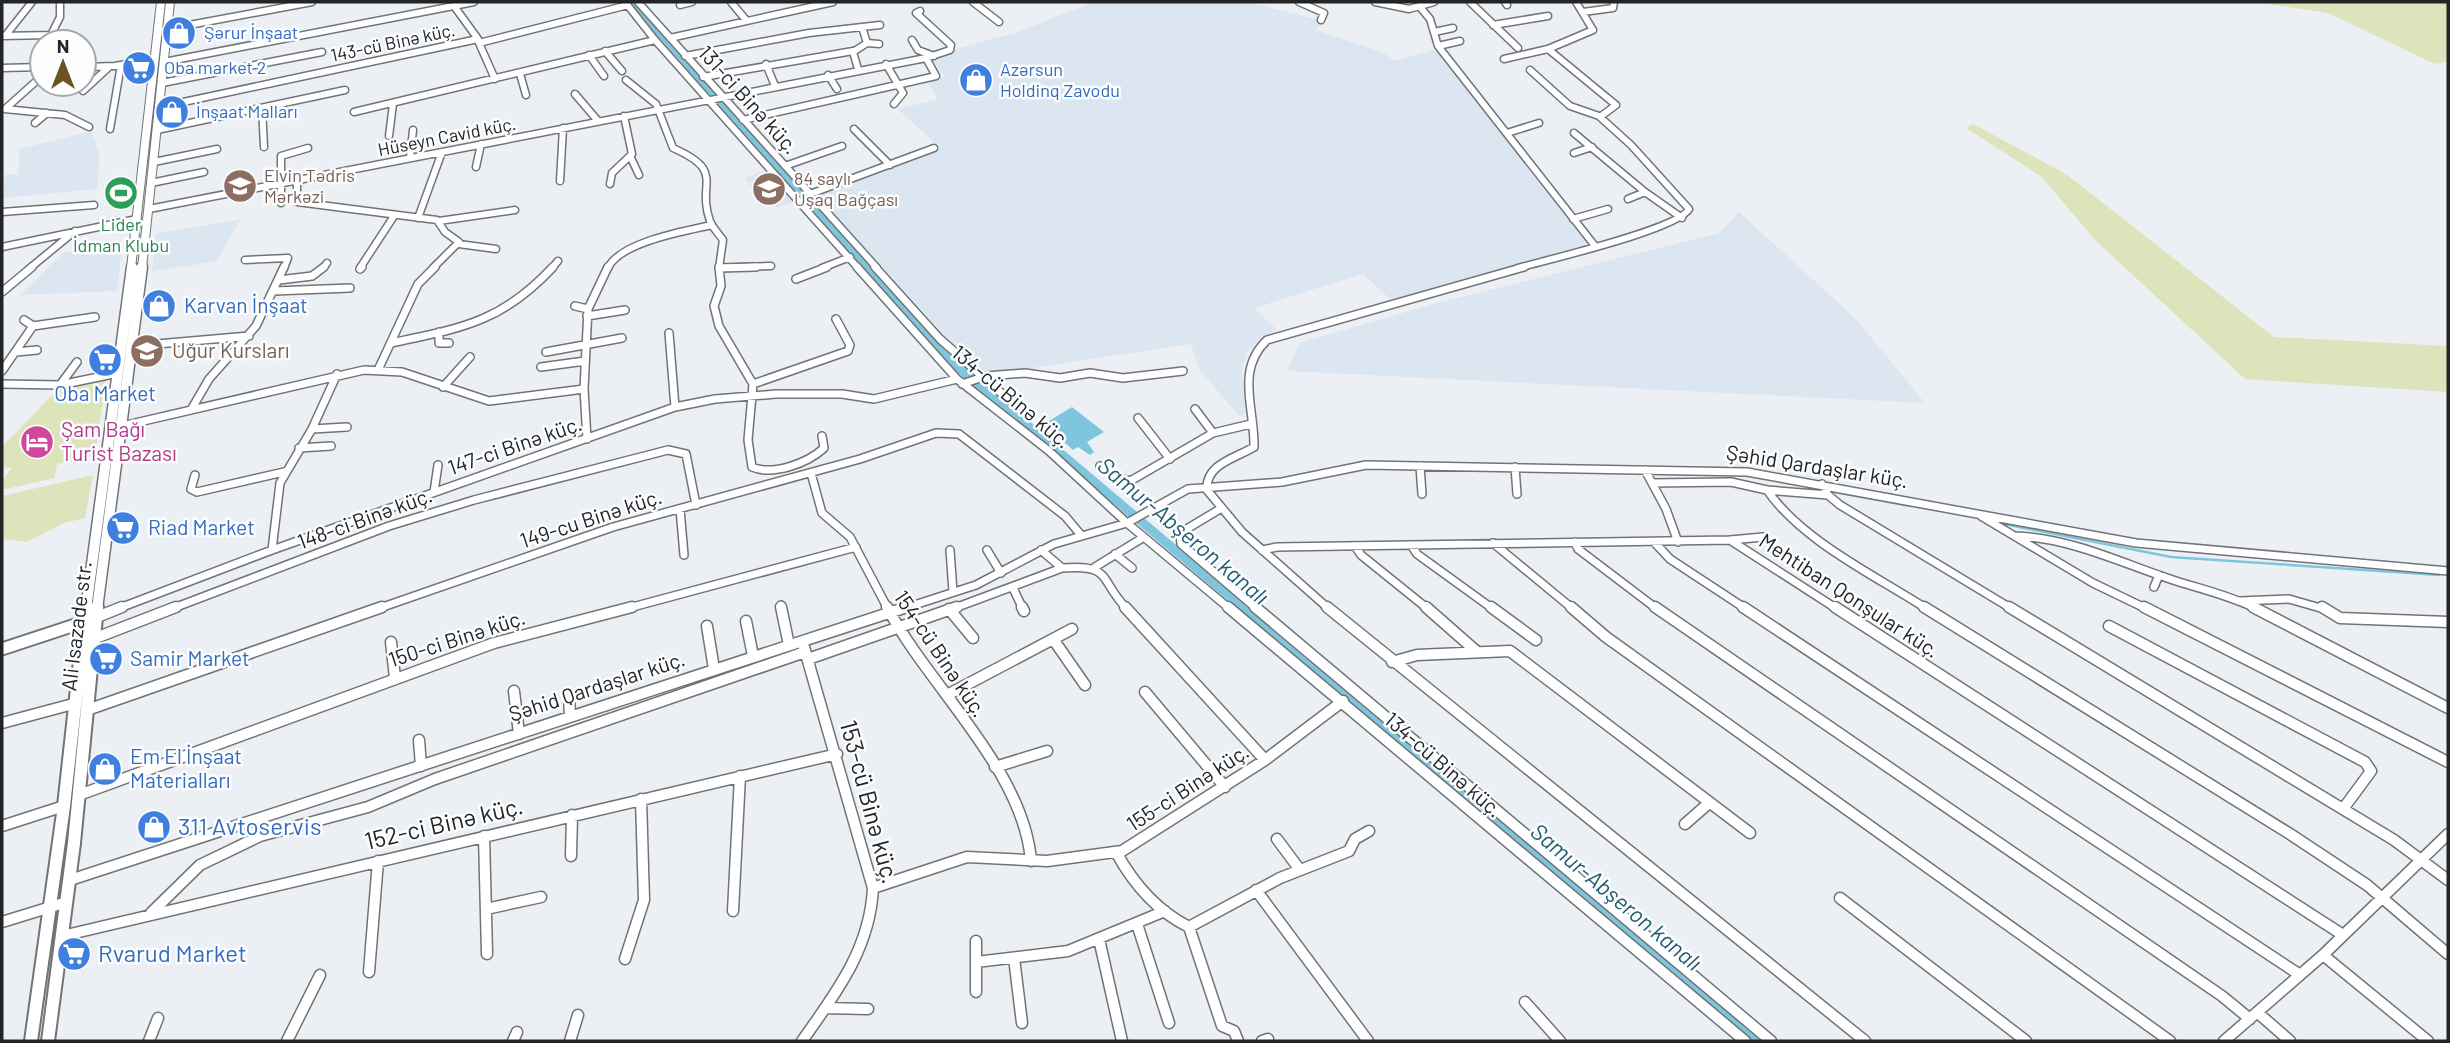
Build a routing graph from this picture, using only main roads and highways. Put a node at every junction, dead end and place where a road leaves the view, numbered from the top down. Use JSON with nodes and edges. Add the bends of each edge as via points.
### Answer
{"nodes":[{"id":1,"x":160,"y":2,"type":"edge"},
{"id":2,"x":170,"y":2,"type":"edge"},
{"id":3,"x":164,"y":59,"type":"junction"},
{"id":4,"x":155,"y":61,"type":"junction"},
{"id":5,"x":143,"y":214,"type":"junction"},
{"id":6,"x":131,"y":371,"type":"junction"},
{"id":7,"x":118,"y":373,"type":"junction"},
{"id":8,"x":93,"y":639,"type":"junction"},
{"id":9,"x":80,"y":643,"type":"junction"},
{"id":10,"x":70,"y":880,"type":"junction"},
{"id":11,"x":54,"y":885,"type":"junction"},
{"id":12,"x":31,"y":1041,"type":"edge"},
{"id":13,"x":48,"y":1041,"type":"edge"}],
"edges":[{"from":1,"to":4,"type":"main road","name":"Ali Isazade str."},
{"from":2,"to":3,"type":"main road","name":"Ali Isazade str."},
{"from":3,"to":4,"type":"main road"},
{"from":3,"to":5,"type":"main road","name":"Ali Isazade str.","via":[[154,162]]},
{"from":4,"to":5,"type":"main road","name":"Ali Isazade str."},
{"from":5,"to":6,"type":"main road","name":"Ali Isazade str."},
{"from":5,"to":7,"type":"main road","name":"Ali Isazade str."},
{"from":6,"to":7,"type":"main road"},
{"from":6,"to":8,"type":"main road","name":"Ali Isazade str."},
{"from":7,"to":9,"type":"main road","name":"Ali Isazade str."},
{"from":8,"to":9,"type":"main road"},
{"from":8,"to":10,"type":"main road","name":"Ali Isazade str."},
{"from":9,"to":11,"type":"main road","name":"Ali Isazade str."},
{"from":10,"to":11,"type":"main road"},
{"from":10,"to":13,"type":"main road","name":"Ali Isazade str."},
{"from":11,"to":12,"type":"main road","name":"Ali Isazade str."}]}
